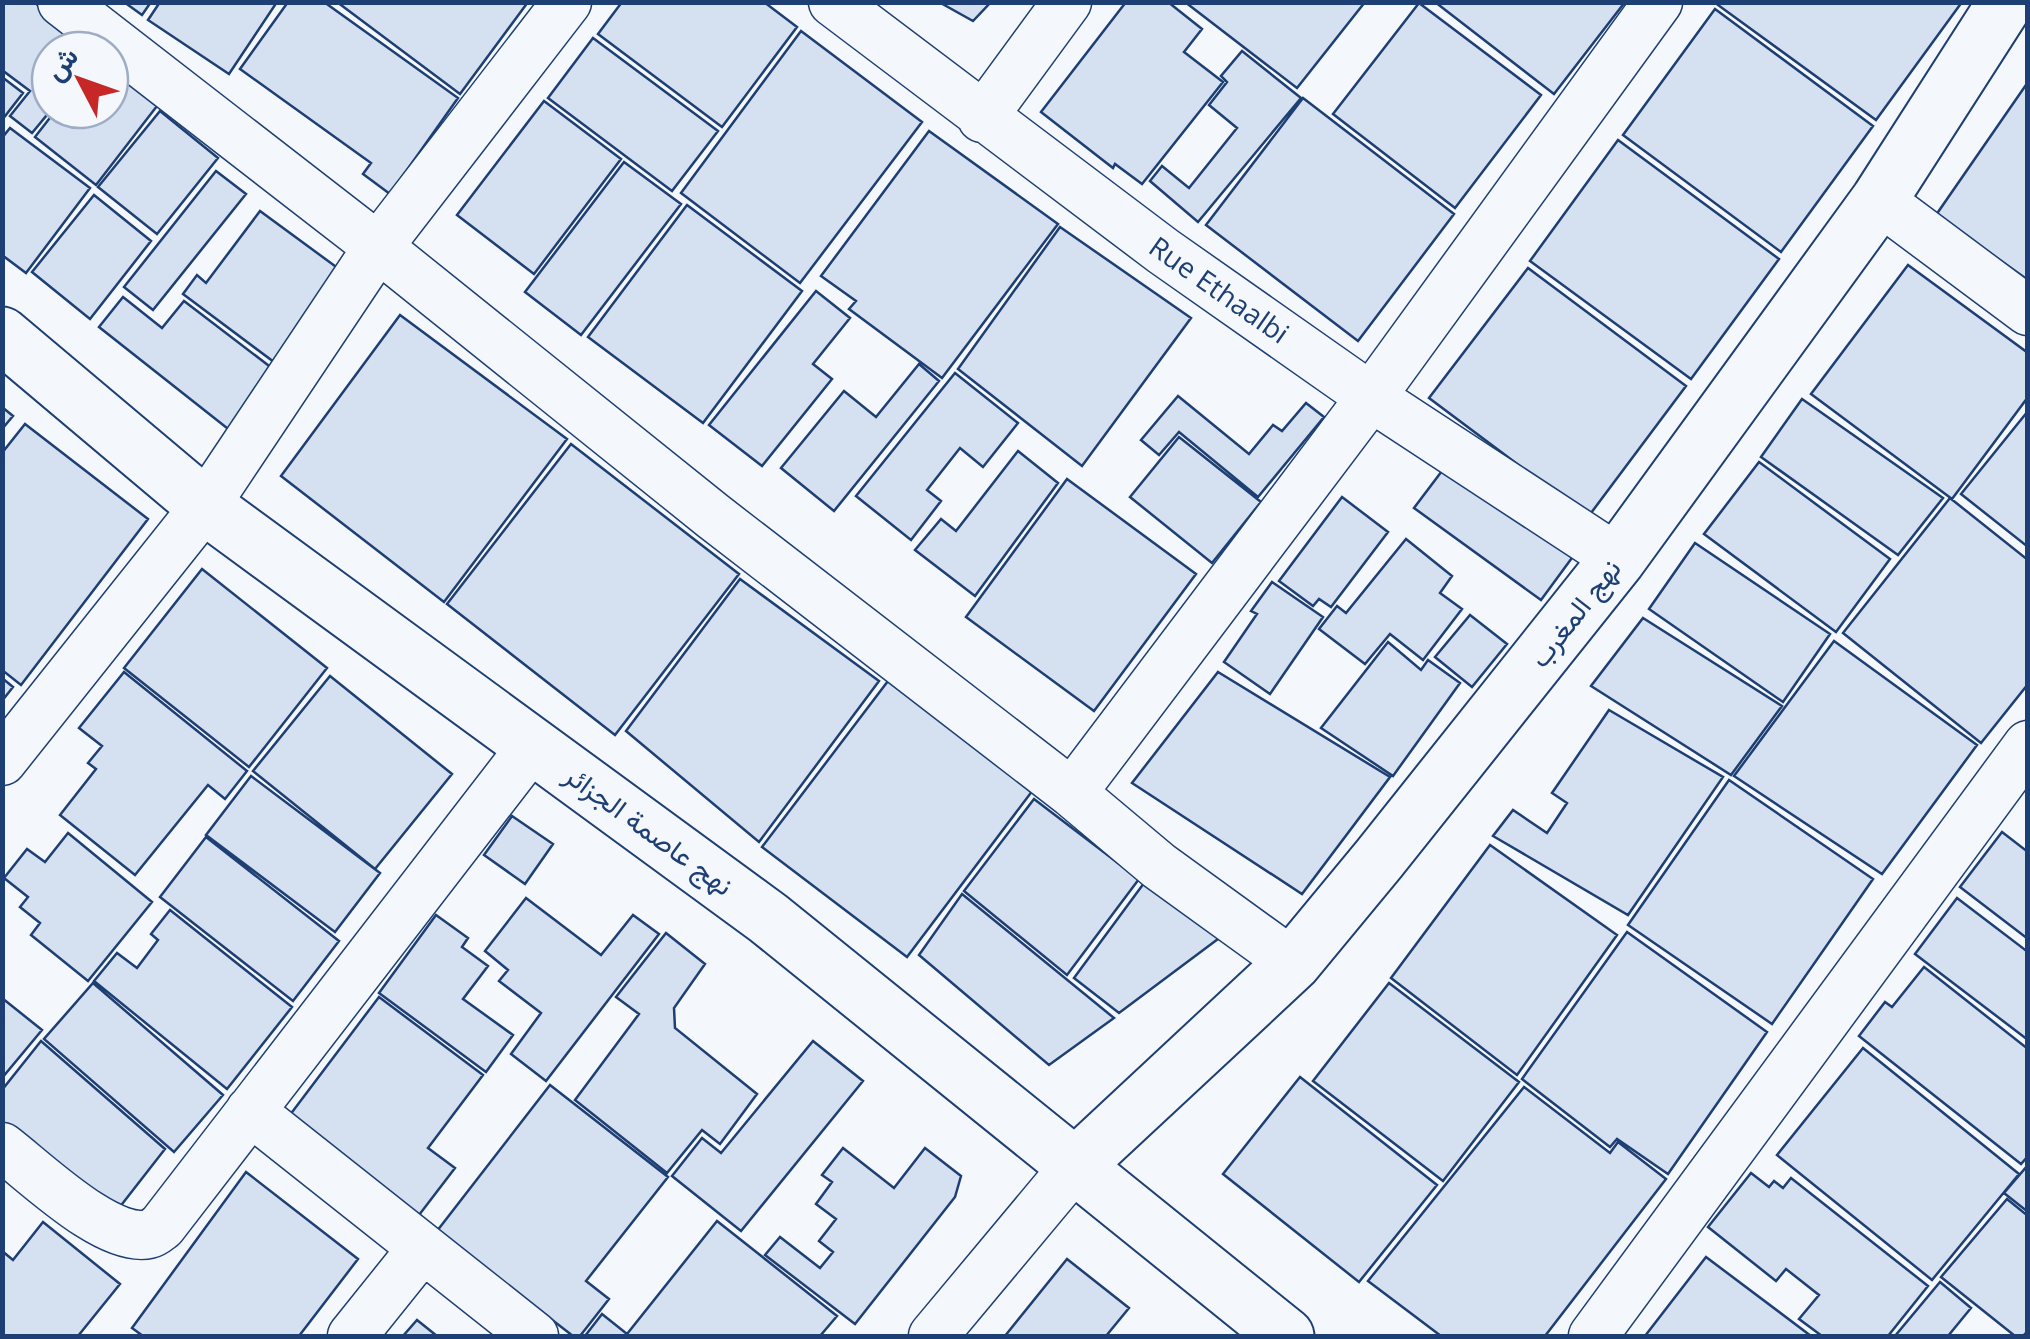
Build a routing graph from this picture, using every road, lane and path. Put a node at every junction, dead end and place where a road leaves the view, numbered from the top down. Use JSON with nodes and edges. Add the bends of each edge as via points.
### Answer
{"nodes":[{"id":1,"x":62,"y":2,"type":"edge"},
{"id":2,"x":568,"y":2,"type":"edge"},
{"id":3,"x":833,"y":2,"type":"edge"},
{"id":4,"x":1067,"y":2,"type":"edge"},
{"id":5,"x":1658,"y":2,"type":"edge"},
{"id":6,"x":2006,"y":2,"type":"edge"},
{"id":7,"x":982,"y":118,"type":"junction"},
{"id":8,"x":1878,"y":200,"type":"junction"},
{"id":9,"x":378,"y":247,"type":"junction"},
{"id":10,"x":2028,"y":312,"type":"edge"},
{"id":11,"x":2,"y":335,"type":"edge"},
{"id":12,"x":1371,"y":397,"type":"junction"},
{"id":13,"x":205,"y":506,"type":"junction"},
{"id":14,"x":1618,"y":558,"type":"junction"},
{"id":15,"x":533,"y":745,"type":"junction"},
{"id":16,"x":2028,"y":745,"type":"edge"},
{"id":17,"x":2,"y":761,"type":"edge"},
{"id":18,"x":1072,"y":793,"type":"junction"},
{"id":19,"x":1293,"y":963,"type":"junction"},
{"id":20,"x":250,"y":1111,"type":"junction"},
{"id":21,"x":2,"y":1147,"type":"edge"},
{"id":22,"x":1074,"y":1167,"type":"junction"},
{"id":23,"x":421,"y":1250,"type":"junction"},
{"id":24,"x":352,"y":1336,"type":"edge"},
{"id":25,"x":534,"y":1336,"type":"edge"},
{"id":26,"x":933,"y":1336,"type":"edge"},
{"id":27,"x":1286,"y":1336,"type":"edge"},
{"id":28,"x":1593,"y":1336,"type":"edge"}],
"edges":[{"from":1,"to":9,"type":"street"},
{"from":2,"to":9,"type":"street"},
{"from":3,"to":7,"type":"street","name":"Rue Ethaalbi"},
{"from":4,"to":7,"type":"street"},
{"from":5,"to":12,"type":"street"},
{"from":6,"to":8,"type":"street","name":"نهج المغرب"},
{"from":7,"to":12,"type":"street","name":"Rue Ethaalbi"},
{"from":8,"to":10,"type":"street"},
{"from":8,"to":14,"type":"street","name":"نهج المغرب"},
{"from":9,"to":13,"type":"street"},
{"from":9,"to":18,"type":"street"},
{"from":11,"to":13,"type":"street","name":"نهج عاصمة الجزائر"},
{"from":12,"to":14,"type":"street","name":"Rue Ethaalbi"},
{"from":12,"to":18,"type":"street"},
{"from":13,"to":15,"type":"street","name":"نهج عاصمة الجزائر"},
{"from":13,"to":17,"type":"street"},
{"from":14,"to":19,"type":"street","name":"نهج المغرب"},
{"from":15,"to":20,"type":"street"},
{"from":15,"to":22,"type":"street","name":"نهج عاصمة الجزائر","via":[[768,918]]},
{"from":16,"to":28,"type":"street"},
{"from":18,"to":19,"type":"street"},
{"from":19,"to":22,"type":"street","name":"نهج المغرب"},
{"from":20,"to":21,"type":"street","via":[[149,1234],[99,1222]]},
{"from":20,"to":23,"type":"street"},
{"from":22,"to":26,"type":"street"},
{"from":22,"to":27,"type":"street","name":"نهج عاصمة الجزائر"},
{"from":23,"to":24,"type":"street"},
{"from":23,"to":25,"type":"street"}]}
